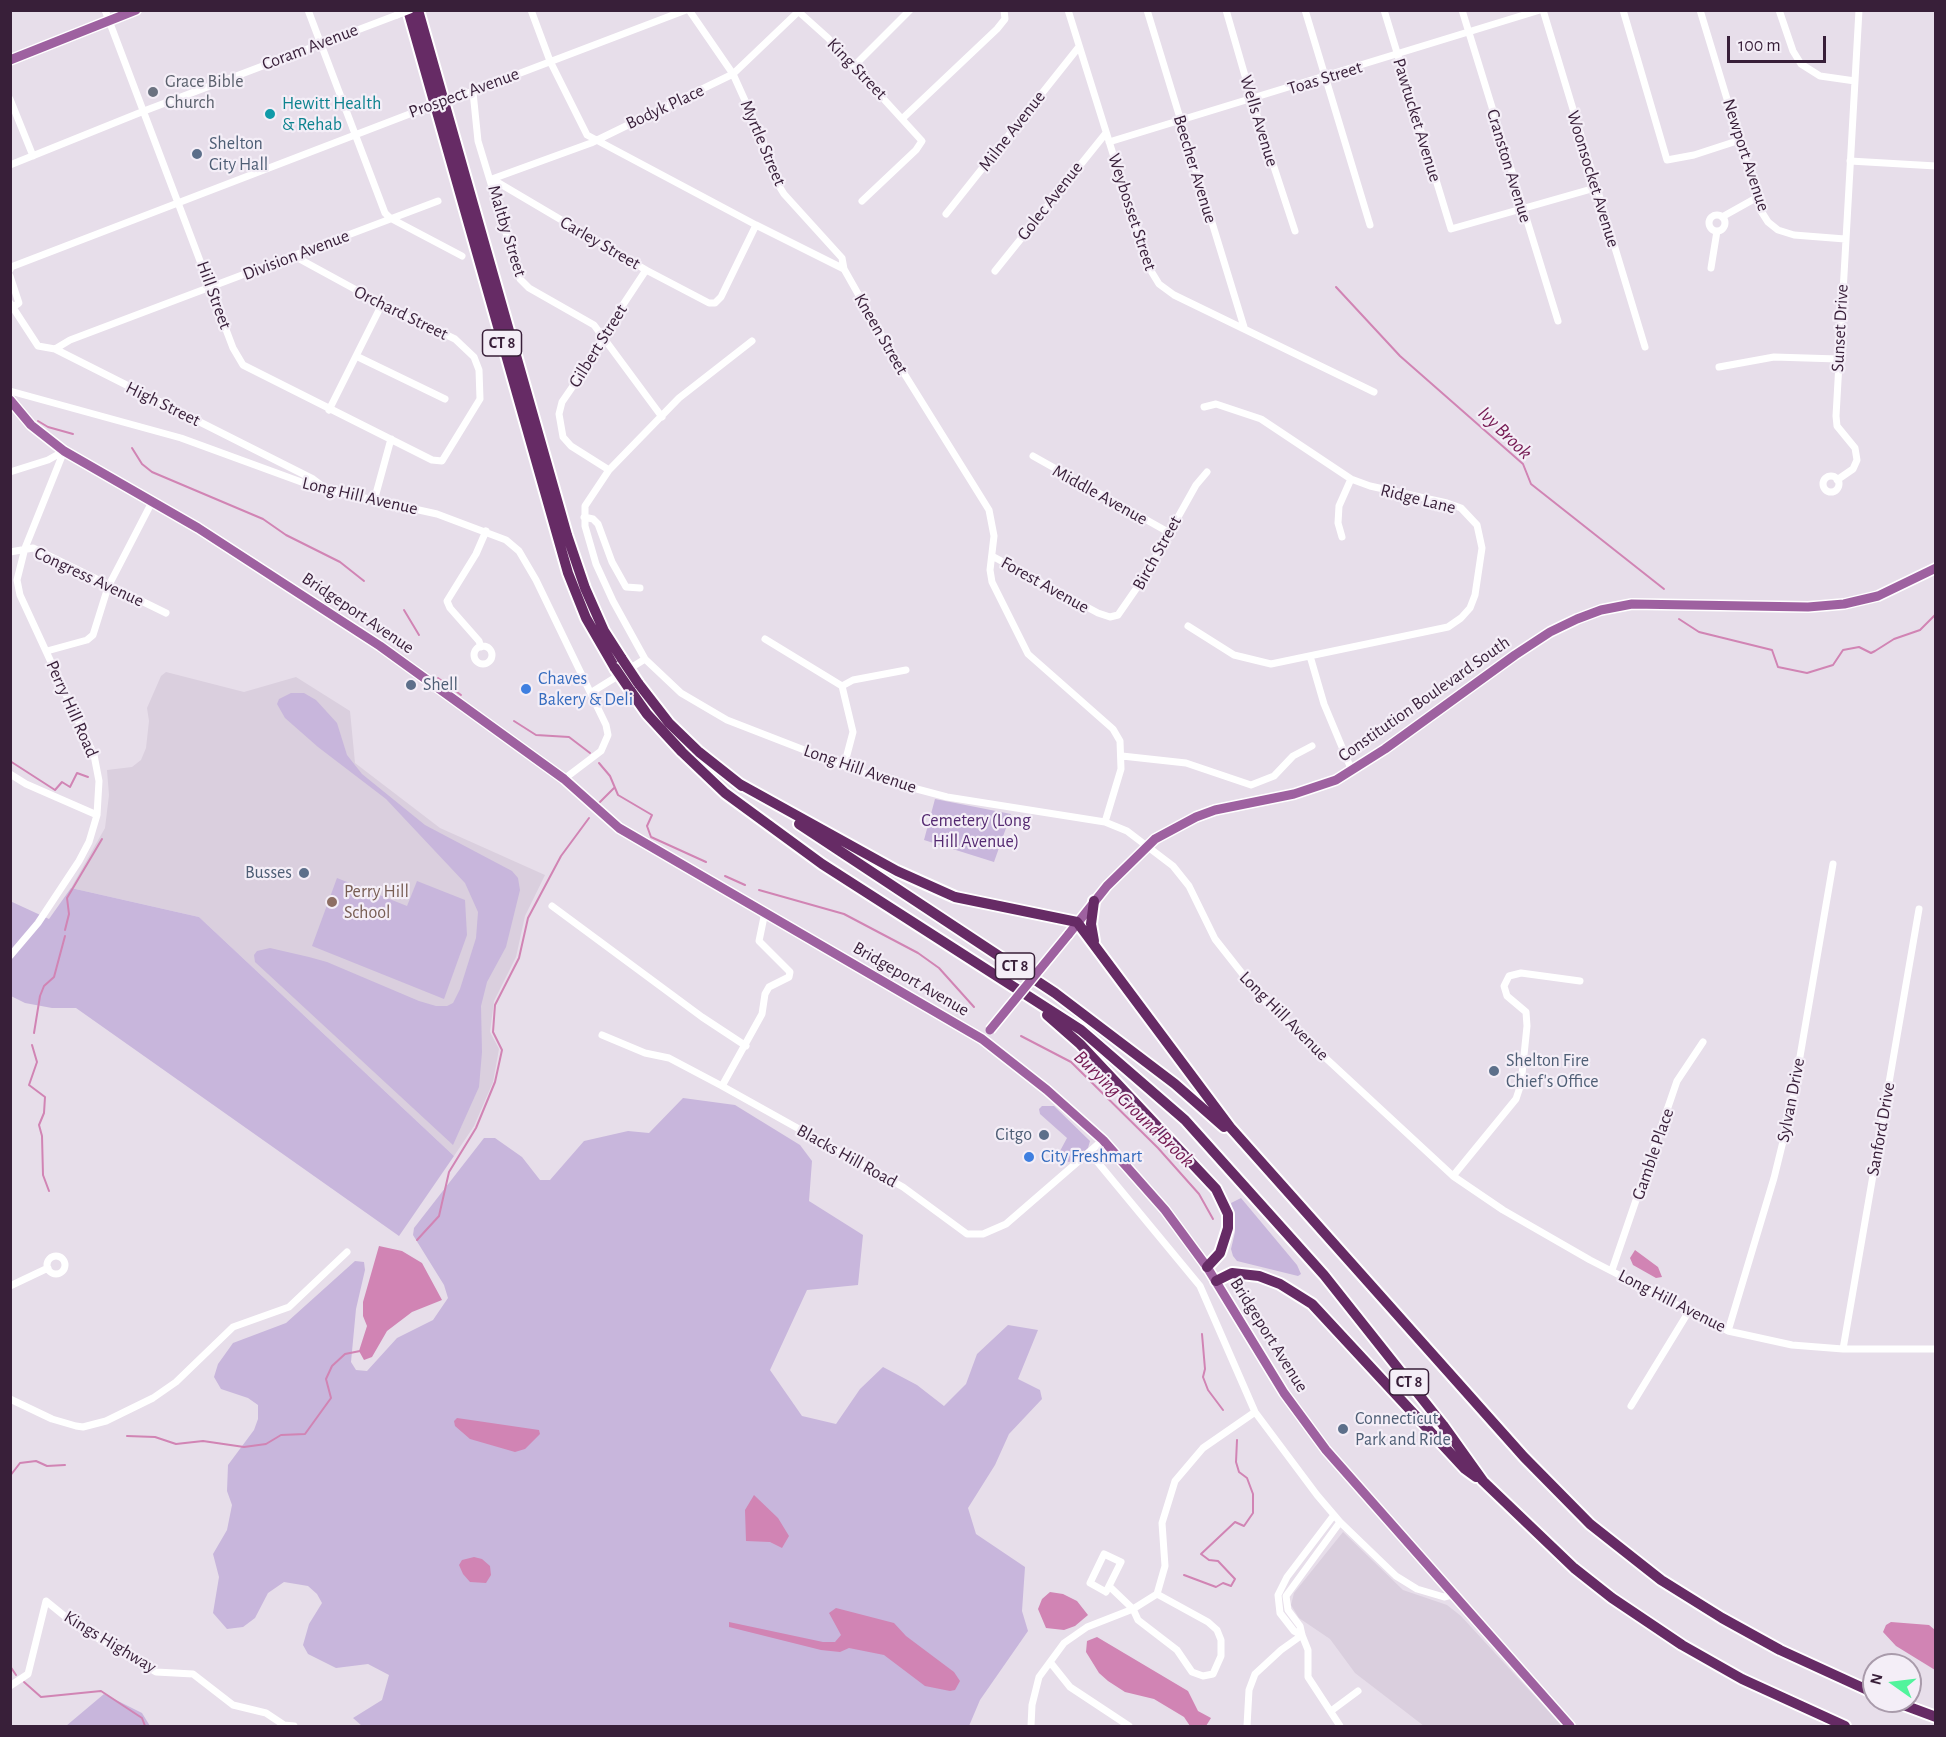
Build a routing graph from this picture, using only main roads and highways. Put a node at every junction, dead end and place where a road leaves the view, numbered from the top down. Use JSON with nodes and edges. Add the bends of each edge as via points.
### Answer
{"nodes":[{"id":1,"x":136,"y":10,"type":"edge"},
{"id":2,"x":409,"y":10,"type":"edge"},
{"id":3,"x":418,"y":10,"type":"edge"},
{"id":4,"x":426,"y":10,"type":"edge"},
{"id":5,"x":10,"y":60,"type":"edge"},
{"id":6,"x":436,"y":69,"type":"junction"},
{"id":7,"x":10,"y":400,"type":"edge"},
{"id":8,"x":1935,"y":568,"type":"edge"},
{"id":9,"x":618,"y":663,"type":"junction"},
{"id":10,"x":634,"y":687,"type":"junction"},
{"id":11,"x":738,"y":783,"type":"junction"},
{"id":12,"x":1094,"y":901,"type":"junction"},
{"id":13,"x":1077,"y":922,"type":"junction"},
{"id":14,"x":1096,"y":947,"type":"junction"},
{"id":15,"x":1012,"y":986,"type":"junction"},
{"id":16,"x":982,"y":1039,"type":"junction"},
{"id":17,"x":1273,"y":1173,"type":"junction"},
{"id":18,"x":1207,"y":1266,"type":"junction"},
{"id":19,"x":1216,"y":1281,"type":"junction"},
{"id":20,"x":1483,"y":1481,"type":"junction"},
{"id":21,"x":1862,"y":1688,"type":"edge"},
{"id":22,"x":1570,"y":1726,"type":"edge"},
{"id":23,"x":1845,"y":1726,"type":"edge"}],
"edges":[{"from":1,"to":5,"type":"main road"},
{"from":2,"to":9,"type":"highway","number":"CT 8","via":[[568,573],[586,618]]},
{"from":3,"to":6,"type":"highway","number":"CT 8"},
{"from":4,"to":6,"type":"highway"},
{"from":6,"to":9,"type":"highway","number":"CT 8","via":[[567,535]]},
{"from":7,"to":16,"type":"main road","name":"Bridgeport Avenue","via":[[31,425],[64,451],[153,500],[380,646],[564,779],[619,828]]},
{"from":8,"to":12,"type":"main road","name":"Constitution Boulevard South","via":[[1878,596],[1844,604],[1632,604],[1601,610],[1550,632],[1352,771],[1309,790],[1196,817],[1148,844]]},
{"from":9,"to":10,"type":"highway","number":"CT 8","bridge":true},
{"from":10,"to":11,"type":"highway","number":"CT 8"},
{"from":10,"to":15,"type":"highway","number":"CT 8","via":[[647,714],[724,793],[822,864]]},
{"from":11,"to":13,"type":"highway","via":[[897,871],[955,897]]},
{"from":11,"to":17,"type":"highway","number":"CT 8","via":[[1055,993],[1176,1084]]},
{"from":12,"to":13,"type":"main road","name":"Constitution Boulevard South"},
{"from":12,"to":14,"type":"highway","via":[[1091,924]]},
{"from":13,"to":14,"type":"highway"},
{"from":13,"to":16,"type":"main road","name":"Constitution Boulevard South","bridge":true},
{"from":14,"to":17,"type":"highway","via":[[1211,1103]]},
{"from":15,"to":18,"type":"highway","via":[[1080,1044],[1215,1189],[1228,1214],[1228,1228],[1220,1253]]},
{"from":15,"to":20,"type":"highway","number":"CT 8","via":[[1081,1030],[1185,1120],[1324,1275]]},
{"from":16,"to":18,"type":"main road","name":"Bridgeport Avenue","via":[[1103,1140],[1165,1210]]},
{"from":17,"to":21,"type":"highway","number":"CT 8","via":[[1524,1457],[1590,1524],[1661,1580],[1722,1618]]},
{"from":18,"to":19,"type":"main road","name":"Bridgeport Avenue"},
{"from":19,"to":20,"type":"highway","via":[[1232,1273],[1259,1276],[1312,1304],[1465,1469]]},
{"from":19,"to":22,"type":"main road","name":"Bridgeport Avenue","via":[[1284,1393],[1326,1450]]},
{"from":20,"to":23,"type":"highway","number":"CT 8","via":[[1574,1568],[1612,1598],[1742,1679]]}]}
